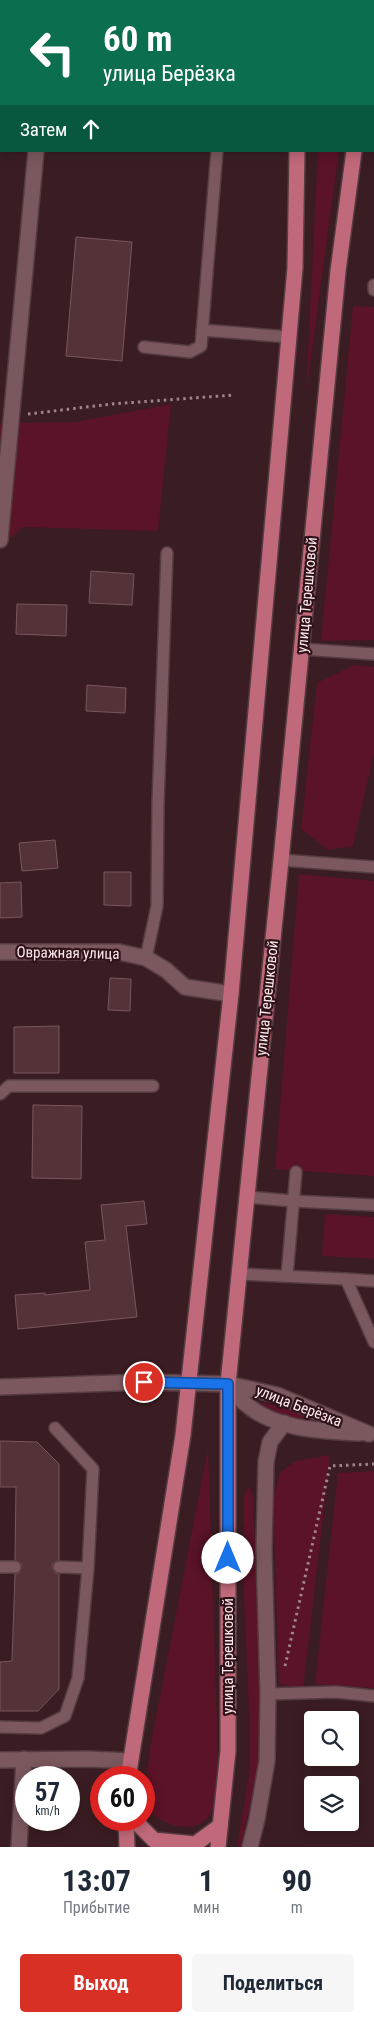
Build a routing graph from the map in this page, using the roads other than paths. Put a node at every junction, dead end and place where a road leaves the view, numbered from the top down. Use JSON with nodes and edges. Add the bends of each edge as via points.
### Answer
{"nodes":[{"id":1,"x":36,"y":152,"type":"edge"},
{"id":2,"x":217,"y":152,"type":"edge"},
{"id":3,"x":297,"y":152,"type":"edge"},
{"id":4,"x":354,"y":152,"type":"edge"},
{"id":5,"x":374,"y":285,"type":"edge"},
{"id":6,"x":374,"y":290,"type":"edge"},
{"id":7,"x":202,"y":330,"type":"junction"},
{"id":8,"x":289,"y":337,"type":"junction"},
{"id":9,"x":144,"y":347,"type":"dead end"},
{"id":10,"x":6,"y":415,"type":"edge"},
{"id":11,"x":0,"y":540,"type":"edge"},
{"id":12,"x":166,"y":553,"type":"dead end"},
{"id":13,"x":302,"y":649,"type":"junction"},
{"id":14,"x":374,"y":654,"type":"edge"},
{"id":15,"x":281,"y":860,"type":"junction"},
{"id":16,"x":374,"y":867,"type":"edge"},
{"id":17,"x":0,"y":952,"type":"edge"},
{"id":18,"x":146,"y":958,"type":"junction"},
{"id":19,"x":231,"y":994,"type":"junction"},
{"id":20,"x":153,"y":1086,"type":"dead end"},
{"id":21,"x":0,"y":1094,"type":"edge"},
{"id":22,"x":296,"y":1172,"type":"dead end"},
{"id":23,"x":247,"y":1197,"type":"junction"},
{"id":24,"x":293,"y":1201,"type":"junction"},
{"id":25,"x":374,"y":1205,"type":"edge"},
{"id":26,"x":239,"y":1274,"type":"junction"},
{"id":27,"x":287,"y":1276,"type":"junction"},
{"id":28,"x":346,"y":1279,"type":"junction"},
{"id":29,"x":374,"y":1281,"type":"edge"},
{"id":30,"x":374,"y":1342,"type":"edge"},
{"id":31,"x":188,"y":1383,"type":"junction"},
{"id":32,"x":228,"y":1384,"type":"junction"},
{"id":33,"x":0,"y":1387,"type":"edge"},
{"id":34,"x":284,"y":1423,"type":"junction"},
{"id":35,"x":55,"y":1428,"type":"dead end"},
{"id":36,"x":371,"y":1434,"type":"edge"},
{"id":37,"x":0,"y":1567,"type":"edge"},
{"id":38,"x":15,"y":1567,"type":"dead end"},
{"id":39,"x":59,"y":1567,"type":"dead end"},
{"id":40,"x":88,"y":1568,"type":"junction"},
{"id":41,"x":273,"y":1694,"type":"junction"},
{"id":42,"x":374,"y":1696,"type":"edge"},
{"id":43,"x":0,"y":1727,"type":"edge"},
{"id":44,"x":24,"y":1759,"type":"junction"},
{"id":45,"x":0,"y":1760,"type":"edge"},
{"id":46,"x":130,"y":1761,"type":"junction"},
{"id":47,"x":129,"y":1766,"type":"edge"},
{"id":48,"x":220,"y":1826,"type":"junction"},
{"id":49,"x":126,"y":1831,"type":"edge"},
{"id":50,"x":145,"y":1831,"type":"edge"},
{"id":51,"x":19,"y":1847,"type":"edge"},
{"id":52,"x":126,"y":1847,"type":"edge"},
{"id":53,"x":218,"y":1847,"type":"edge"},
{"id":54,"x":250,"y":1847,"type":"edge"}],
"edges":[{"from":1,"to":10,"type":"main road"},
{"from":2,"to":7,"type":"lane"},
{"from":3,"to":8,"type":"main road","via":[[295,268]]},
{"from":4,"to":13,"type":"main road","name":"улица Терешковой","via":[[338,271]]},
{"from":5,"to":6,"type":"lane"},
{"from":7,"to":8,"type":"lane"},
{"from":7,"to":9,"type":"lane","via":[[201,346],[190,352]]},
{"from":8,"to":19,"type":"main road"},
{"from":10,"to":11,"type":"main road"},
{"from":12,"to":18,"type":"lane","via":[[157,906]]},
{"from":13,"to":14,"type":"lane"},
{"from":13,"to":15,"type":"main road","name":"улица Терешковой"},
{"from":15,"to":16,"type":"lane"},
{"from":15,"to":23,"type":"main road","name":"улица Терешковой"},
{"from":17,"to":18,"type":"main road","name":"Овражная улица","via":[[119,952]]},
{"from":18,"to":19,"type":"main road","name":"Овражная улица","via":[[185,987]]},
{"from":19,"to":31,"type":"main road"},
{"from":20,"to":21,"type":"lane","via":[[9,1086]]},
{"from":22,"to":24,"type":"lane"},
{"from":23,"to":24,"type":"lane"},
{"from":23,"to":26,"type":"main road","name":"улица Терешковой"},
{"from":24,"to":25,"type":"lane"},
{"from":24,"to":27,"type":"lane"},
{"from":26,"to":27,"type":"lane"},
{"from":26,"to":32,"type":"main road","name":"улица Терешковой"},
{"from":27,"to":28,"type":"lane"},
{"from":28,"to":29,"type":"lane"},
{"from":28,"to":30,"type":"lane"},
{"from":31,"to":32,"type":"main road","name":"улица Берёзка"},
{"from":31,"to":33,"type":"main road","name":"улица Берёзка"},
{"from":31,"to":46,"type":"main road","via":[[180,1455]]},
{"from":32,"to":34,"type":"main road","name":"улица Берёзка","via":[[246,1404],[264,1417]]},
{"from":32,"to":36,"type":"main road","name":"улица Берёзка","via":[[277,1395]]},
{"from":32,"to":48,"type":"main road","name":"улица Терешковой","via":[[228,1750]]},
{"from":34,"to":36,"type":"main road","name":"улица Берёзка","via":[[330,1432]]},
{"from":34,"to":41,"type":"main road","via":[[270,1442],[266,1462],[264,1550]]},
{"from":35,"to":40,"type":"lane","via":[[93,1469]]},
{"from":37,"to":38,"type":"lane"},
{"from":39,"to":40,"type":"lane"},
{"from":40,"to":43,"type":"lane","via":[[78,1678],[65,1716],[41,1728]]},
{"from":41,"to":42,"type":"lane","via":[[336,1692]]},
{"from":41,"to":54,"type":"main road","via":[[267,1760]]},
{"from":44,"to":45,"type":"main road"},
{"from":44,"to":46,"type":"main road"},
{"from":44,"to":51,"type":"main road"},
{"from":46,"to":47,"type":"main road"},
{"from":48,"to":50,"type":"main road","via":[[196,1844],[154,1840]]},
{"from":48,"to":53,"type":"main road","name":"улица Терешковой"},
{"from":49,"to":52,"type":"main road"}]}
